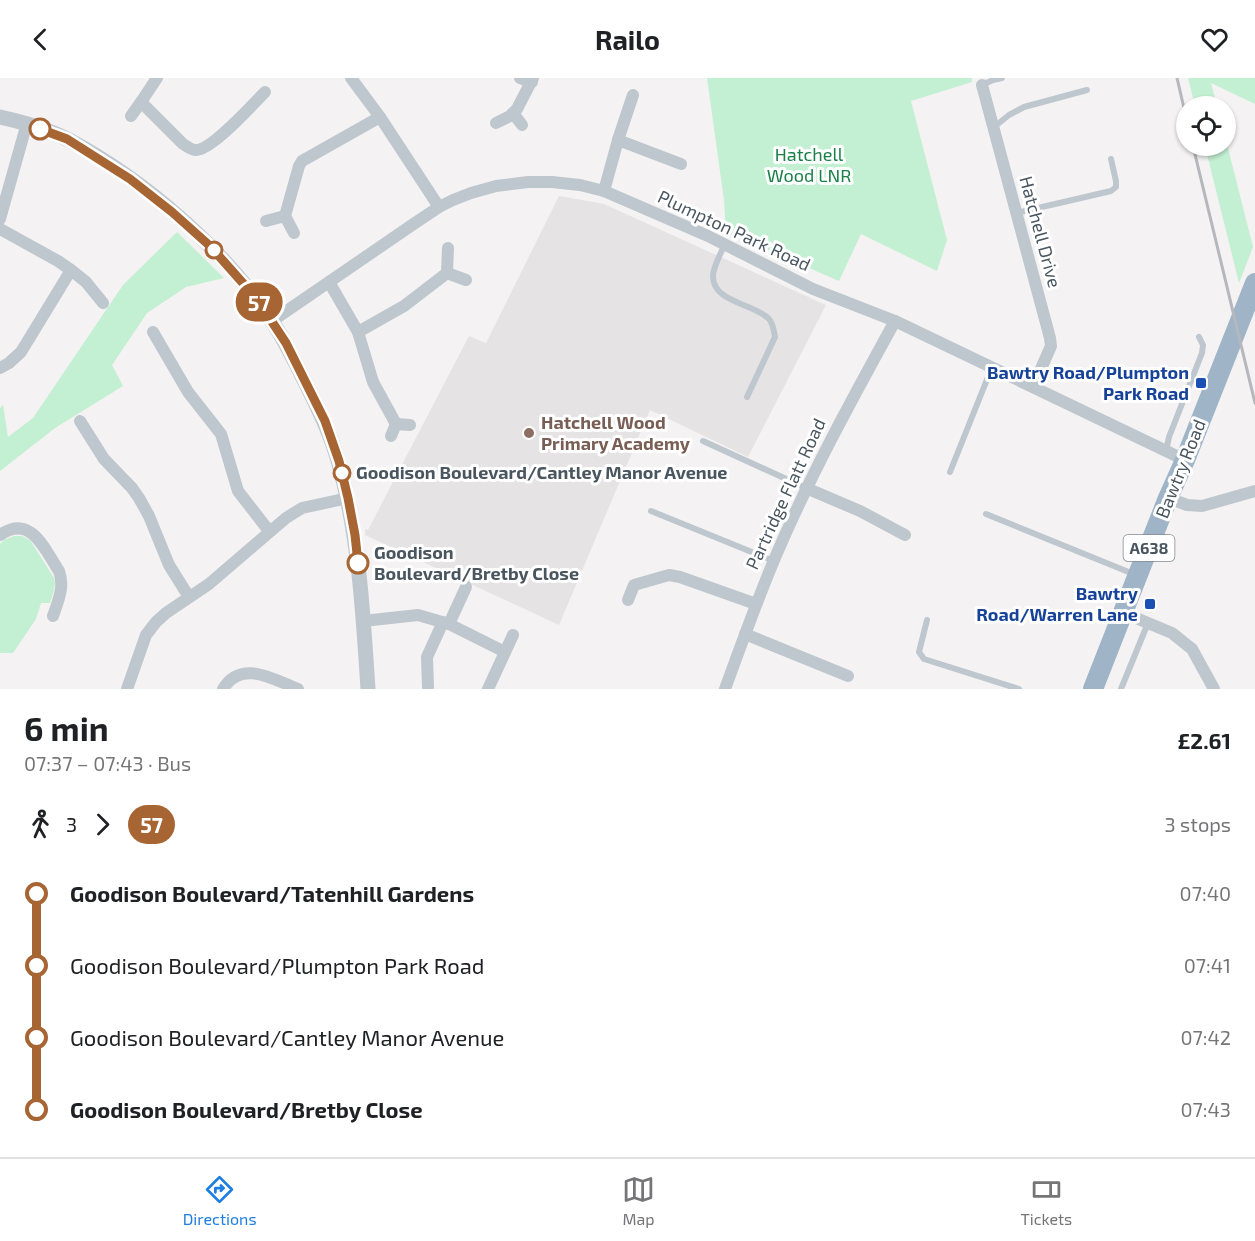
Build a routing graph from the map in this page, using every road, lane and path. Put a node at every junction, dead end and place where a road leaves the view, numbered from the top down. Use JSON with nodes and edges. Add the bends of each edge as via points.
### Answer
{"nodes":[{"id":1,"x":158,"y":78,"type":"edge"},
{"id":2,"x":351,"y":78,"type":"edge"},
{"id":3,"x":1002,"y":78,"type":"edge"},
{"id":4,"x":528,"y":79,"type":"edge"},
{"id":5,"x":982,"y":85,"type":"joint"},
{"id":6,"x":1087,"y":90,"type":"dead end"},
{"id":7,"x":264,"y":92,"type":"dead end"},
{"id":8,"x":633,"y":95,"type":"dead end"},
{"id":9,"x":141,"y":102,"type":"junction"},
{"id":10,"x":513,"y":113,"type":"junction"},
{"id":11,"x":131,"y":116,"type":"dead end"},
{"id":12,"x":0,"y":117,"type":"edge"},
{"id":13,"x":380,"y":117,"type":"junction"},
{"id":14,"x":27,"y":123,"type":"junction"},
{"id":15,"x":496,"y":123,"type":"dead end"},
{"id":16,"x":522,"y":125,"type":"dead end"},
{"id":17,"x":993,"y":128,"type":"junction"},
{"id":18,"x":618,"y":140,"type":"junction"},
{"id":19,"x":1111,"y":159,"type":"dead end"},
{"id":20,"x":681,"y":164,"type":"dead end"},
{"id":21,"x":604,"y":191,"type":"junction"},
{"id":22,"x":439,"y":207,"type":"junction"},
{"id":23,"x":1017,"y":213,"type":"junction"},
{"id":24,"x":285,"y":216,"type":"junction"},
{"id":25,"x":0,"y":219,"type":"edge"},
{"id":26,"x":266,"y":221,"type":"dead end"},
{"id":27,"x":0,"y":230,"type":"edge"},
{"id":28,"x":294,"y":233,"type":"dead end"},
{"id":29,"x":725,"y":244,"type":"junction"},
{"id":30,"x":448,"y":248,"type":"dead end"},
{"id":31,"x":71,"y":270,"type":"junction"},
{"id":32,"x":447,"y":273,"type":"junction"},
{"id":33,"x":466,"y":280,"type":"dead end"},
{"id":34,"x":329,"y":282,"type":"junction"},
{"id":35,"x":1255,"y":283,"type":"edge"},
{"id":36,"x":103,"y":303,"type":"dead end"},
{"id":37,"x":272,"y":321,"type":"junction"},
{"id":38,"x":895,"y":321,"type":"junction"},
{"id":39,"x":153,"y":332,"type":"dead end"},
{"id":40,"x":358,"y":332,"type":"junction"},
{"id":41,"x":1199,"y":338,"type":"dead end"},
{"id":42,"x":992,"y":367,"type":"junction"},
{"id":43,"x":0,"y":368,"type":"edge"},
{"id":44,"x":1033,"y":387,"type":"junction"},
{"id":45,"x":747,"y":397,"type":"dead end"},
{"id":46,"x":80,"y":421,"type":"dead end"},
{"id":47,"x":396,"y":424,"type":"junction"},
{"id":48,"x":410,"y":425,"type":"dead end"},
{"id":49,"x":391,"y":436,"type":"dead end"},
{"id":50,"x":703,"y":441,"type":"dead end"},
{"id":51,"x":1166,"y":451,"type":"junction"},
{"id":52,"x":1185,"y":460,"type":"junction"},
{"id":53,"x":950,"y":472,"type":"dead end"},
{"id":54,"x":806,"y":488,"type":"junction"},
{"id":55,"x":1251,"y":492,"type":"edge"},
{"id":56,"x":348,"y":498,"type":"junction"},
{"id":57,"x":1168,"y":498,"type":"junction"},
{"id":58,"x":651,"y":511,"type":"dead end"},
{"id":59,"x":986,"y":514,"type":"dead end"},
{"id":60,"x":269,"y":531,"type":"junction"},
{"id":61,"x":0,"y":535,"type":"edge"},
{"id":62,"x":905,"y":535,"type":"dead end"},
{"id":63,"x":774,"y":561,"type":"junction"},
{"id":64,"x":1138,"y":576,"type":"junction"},
{"id":65,"x":465,"y":587,"type":"dead end"},
{"id":66,"x":189,"y":597,"type":"junction"},
{"id":67,"x":628,"y":600,"type":"dead end"},
{"id":68,"x":756,"y":604,"type":"junction"},
{"id":69,"x":1124,"y":613,"type":"junction"},
{"id":70,"x":53,"y":616,"type":"dead end"},
{"id":71,"x":927,"y":620,"type":"dead end"},
{"id":72,"x":363,"y":621,"type":"junction"},
{"id":73,"x":1148,"y":622,"type":"junction"},
{"id":74,"x":446,"y":623,"type":"junction"},
{"id":75,"x":745,"y":634,"type":"junction"},
{"id":76,"x":513,"y":635,"type":"dead end"},
{"id":77,"x":505,"y":652,"type":"junction"},
{"id":78,"x":848,"y":676,"type":"dead end"},
{"id":79,"x":428,"y":687,"type":"dead end"},
{"id":80,"x":127,"y":689,"type":"edge"},
{"id":81,"x":223,"y":689,"type":"edge"},
{"id":82,"x":298,"y":689,"type":"edge"},
{"id":83,"x":368,"y":689,"type":"edge"},
{"id":84,"x":488,"y":689,"type":"edge"},
{"id":85,"x":725,"y":689,"type":"edge"},
{"id":86,"x":1019,"y":689,"type":"edge"},
{"id":87,"x":1093,"y":689,"type":"edge"},
{"id":88,"x":1121,"y":689,"type":"edge"},
{"id":89,"x":1214,"y":689,"type":"edge"}],
"edges":[{"from":1,"to":9,"type":"street"},
{"from":2,"to":13,"type":"street"},
{"from":3,"to":5,"type":"lane"},
{"from":4,"to":10,"type":"street"},
{"from":5,"to":17,"type":"street","name":"Hatchell Drive"},
{"from":6,"to":17,"type":"lane","via":[[1024,107]]},
{"from":7,"to":9,"type":"street","via":[[212,144],[197,150],[183,144]]},
{"from":8,"to":18,"type":"street"},
{"from":9,"to":11,"type":"street"},
{"from":10,"to":15,"type":"street"},
{"from":10,"to":16,"type":"street"},
{"from":12,"to":14,"type":"street"},
{"from":13,"to":22,"type":"street"},
{"from":13,"to":24,"type":"street","via":[[302,161]]},
{"from":14,"to":25,"type":"street"},
{"from":14,"to":37,"type":"street","via":[[92,154],[172,212],[210,246]]},
{"from":17,"to":23,"type":"street","name":"Hatchell Drive"},
{"from":18,"to":20,"type":"street"},
{"from":18,"to":21,"type":"street"},
{"from":19,"to":23,"type":"lane","via":[[1116,187],[1111,191]]},
{"from":21,"to":22,"type":"street","name":"Plumpton Park Road","via":[[579,185],[528,182],[471,193]]},
{"from":21,"to":29,"type":"street","name":"Plumpton Park Road"},
{"from":22,"to":34,"type":"street","name":"Plumpton Park Road"},
{"from":23,"to":44,"type":"street","name":"Hatchell Drive","via":[[1051,346]]},
{"from":24,"to":26,"type":"street"},
{"from":24,"to":28,"type":"street"},
{"from":27,"to":31,"type":"street"},
{"from":29,"to":38,"type":"street","name":"Plumpton Park Road","via":[[813,289]]},
{"from":29,"to":45,"type":"lane","via":[[714,271],[716,286],[721,295],[757,310],[771,321],[775,337]]},
{"from":30,"to":32,"type":"street"},
{"from":31,"to":36,"type":"street"},
{"from":31,"to":43,"type":"street","via":[[21,352]]},
{"from":32,"to":33,"type":"street"},
{"from":32,"to":40,"type":"street","via":[[404,306]]},
{"from":34,"to":37,"type":"street","name":"Plumpton Park Road"},
{"from":34,"to":40,"type":"street"},
{"from":35,"to":52,"type":"highway","name":"Bawtry Road","number":"A638"},
{"from":37,"to":56,"type":"street","via":[[325,421]]},
{"from":38,"to":42,"type":"street","name":"Plumpton Park Road"},
{"from":38,"to":54,"type":"street","name":"Partridge Flatt Road"},
{"from":39,"to":60,"type":"street","via":[[188,392],[221,434],[238,491]]},
{"from":40,"to":47,"type":"street","via":[[374,382]]},
{"from":41,"to":51,"type":"lane","via":[[1202,353]]},
{"from":42,"to":44,"type":"street","name":"Plumpton Park Road"},
{"from":42,"to":53,"type":"lane"},
{"from":44,"to":51,"type":"street","name":"Plumpton Park Road"},
{"from":46,"to":66,"type":"street","via":[[104,459],[139,498]]},
{"from":47,"to":48,"type":"street"},
{"from":47,"to":49,"type":"street"},
{"from":50,"to":54,"type":"lane"},
{"from":51,"to":52,"type":"street","name":"Plumpton Park Road"},
{"from":52,"to":57,"type":"highway","name":"Bawtry Road","number":"A638"},
{"from":54,"to":62,"type":"street"},
{"from":54,"to":63,"type":"street","name":"Partridge Flatt Road"},
{"from":55,"to":57,"type":"street","via":[[1202,506]]},
{"from":56,"to":60,"type":"street","via":[[295,511]]},
{"from":56,"to":72,"type":"street"},
{"from":57,"to":64,"type":"highway","name":"Bawtry Road","number":"A638"},
{"from":58,"to":63,"type":"lane"},
{"from":59,"to":64,"type":"lane"},
{"from":60,"to":66,"type":"street"},
{"from":61,"to":70,"type":"street","via":[[20,528],[34,533],[59,571],[62,584]]},
{"from":63,"to":68,"type":"street","name":"Partridge Flatt Road"},
{"from":64,"to":69,"type":"highway","name":"Bawtry Road","number":"A638"},
{"from":65,"to":74,"type":"street"},
{"from":66,"to":80,"type":"street","via":[[166,612],[146,635]]},
{"from":67,"to":68,"type":"street","via":[[634,585],[669,575]]},
{"from":68,"to":75,"type":"street","name":"Partridge Flatt Road"},
{"from":69,"to":73,"type":"street"},
{"from":69,"to":87,"type":"highway","name":"Bawtry Road","number":"A638"},
{"from":71,"to":86,"type":"lane","via":[[919,652],[924,659]]},
{"from":72,"to":74,"type":"street","via":[[418,615]]},
{"from":72,"to":83,"type":"street"},
{"from":73,"to":88,"type":"lane"},
{"from":73,"to":89,"type":"street","via":[[1192,648]]},
{"from":74,"to":77,"type":"street"},
{"from":74,"to":79,"type":"street","via":[[427,657]]},
{"from":75,"to":78,"type":"street"},
{"from":75,"to":85,"type":"street","name":"Partridge Flatt Road"},
{"from":76,"to":77,"type":"street"},
{"from":77,"to":84,"type":"street"},
{"from":81,"to":82,"type":"street","via":[[241,674],[258,673]]}]}
